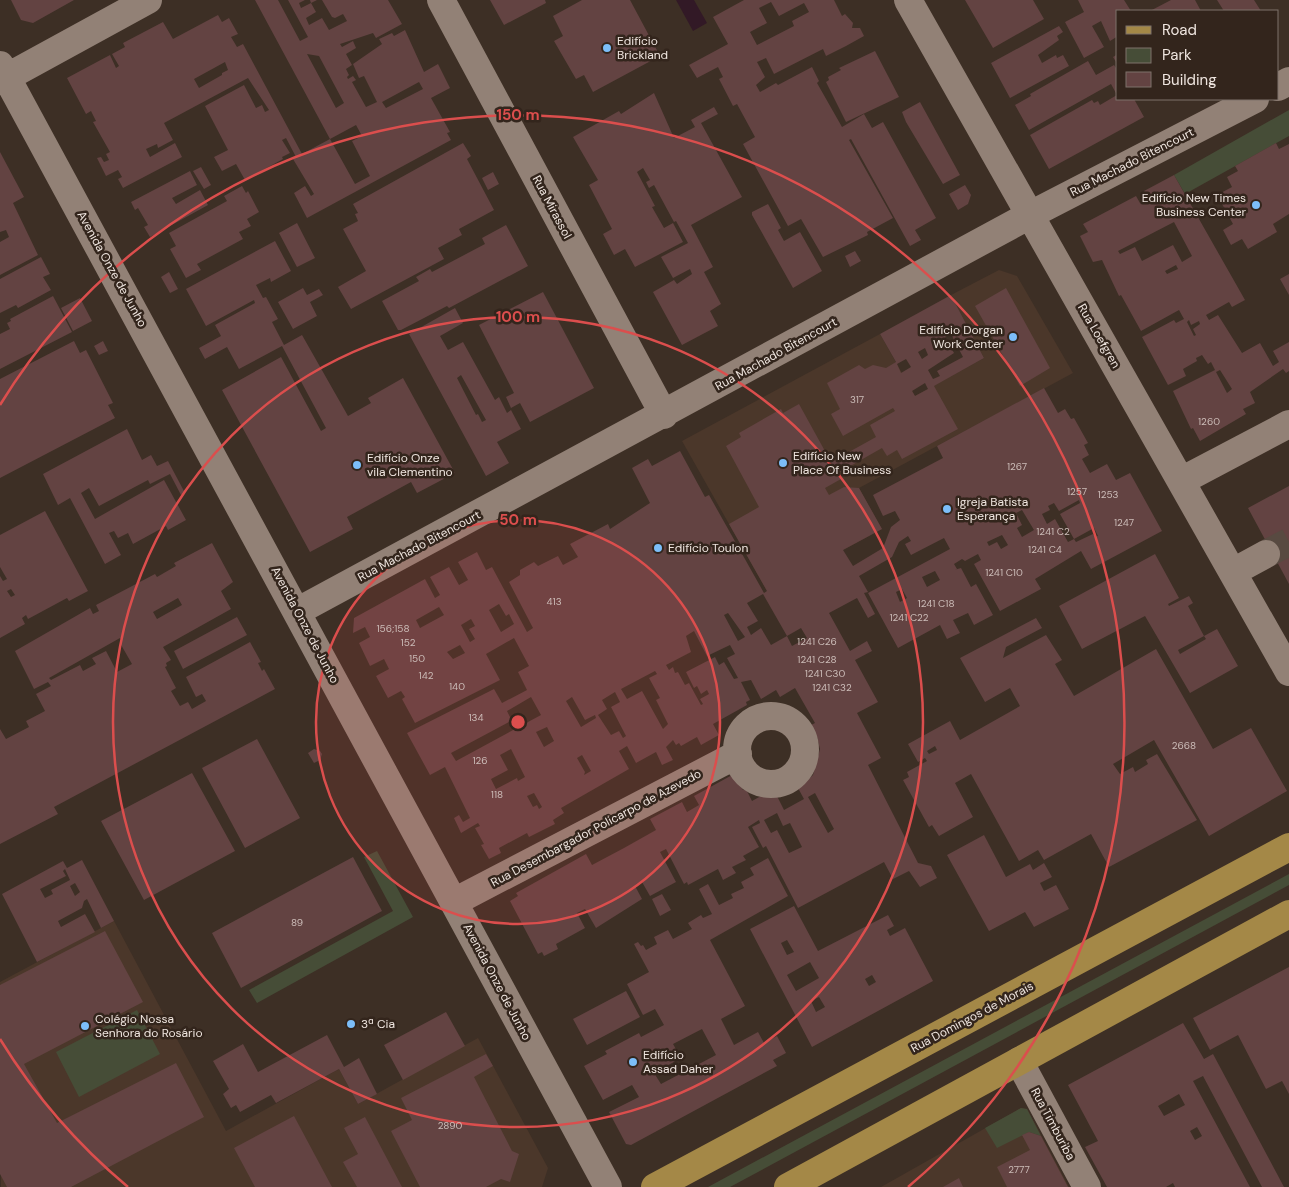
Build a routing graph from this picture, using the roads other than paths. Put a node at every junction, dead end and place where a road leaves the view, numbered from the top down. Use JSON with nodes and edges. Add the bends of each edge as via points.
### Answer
{"nodes":[{"id":1,"x":148,"y":0,"type":"edge"},
{"id":2,"x":440,"y":0,"type":"edge"},
{"id":3,"x":908,"y":0,"type":"edge"},
{"id":4,"x":2,"y":74,"type":"edge"},
{"id":5,"x":1253,"y":100,"type":"edge"},
{"id":6,"x":1030,"y":215,"type":"junction"},
{"id":7,"x":664,"y":414,"type":"junction"},
{"id":8,"x":1289,"y":424,"type":"edge"},
{"id":9,"x":1181,"y":481,"type":"junction"},
{"id":10,"x":1266,"y":554,"type":"tunnel mouth"},
{"id":11,"x":1233,"y":572,"type":"junction"},
{"id":12,"x":298,"y":611,"type":"junction"},
{"id":13,"x":1289,"y":672,"type":"edge"},
{"id":14,"x":738,"y":754,"type":"dead end"},
{"id":15,"x":1289,"y":847,"type":"edge"},
{"id":16,"x":454,"y":902,"type":"junction"},
{"id":17,"x":1289,"y":914,"type":"edge"},
{"id":18,"x":1019,"y":1061,"type":"junction"},
{"id":19,"x":608,"y":1187,"type":"edge"},
{"id":20,"x":655,"y":1187,"type":"edge"},
{"id":21,"x":788,"y":1187,"type":"edge"},
{"id":22,"x":1086,"y":1187,"type":"edge"}],
"edges":[{"from":1,"to":4,"type":"street"},
{"from":2,"to":7,"type":"street","name":"Rua Mirassol"},
{"from":3,"to":6,"type":"street","name":"Rua Loefgren"},
{"from":4,"to":12,"type":"street","name":"Avenida Onze de Junho"},
{"from":5,"to":6,"type":"street","name":"Rua Machado Bitencourt"},
{"from":6,"to":7,"type":"street","name":"Rua Machado Bitencourt"},
{"from":6,"to":9,"type":"street","name":"Rua Loefgren"},
{"from":7,"to":12,"type":"street","name":"Rua Machado Bitencourt"},
{"from":8,"to":9,"type":"street"},
{"from":9,"to":11,"type":"street","name":"Rua Loefgren"},
{"from":10,"to":11,"type":"street"},
{"from":11,"to":13,"type":"street","name":"Rua Loefgren"},
{"from":12,"to":16,"type":"street","name":"Avenida Onze de Junho"},
{"from":14,"to":16,"type":"street","name":"Rua Desembargador Policarpo de Azevedo"},
{"from":15,"to":20,"type":"main road","name":"Rua Domingos de Morais"},
{"from":16,"to":19,"type":"street","name":"Avenida Onze de Junho"},
{"from":17,"to":18,"type":"main road"},
{"from":18,"to":21,"type":"main road"},
{"from":18,"to":22,"type":"street","name":"Rua Timburiba"}]}
